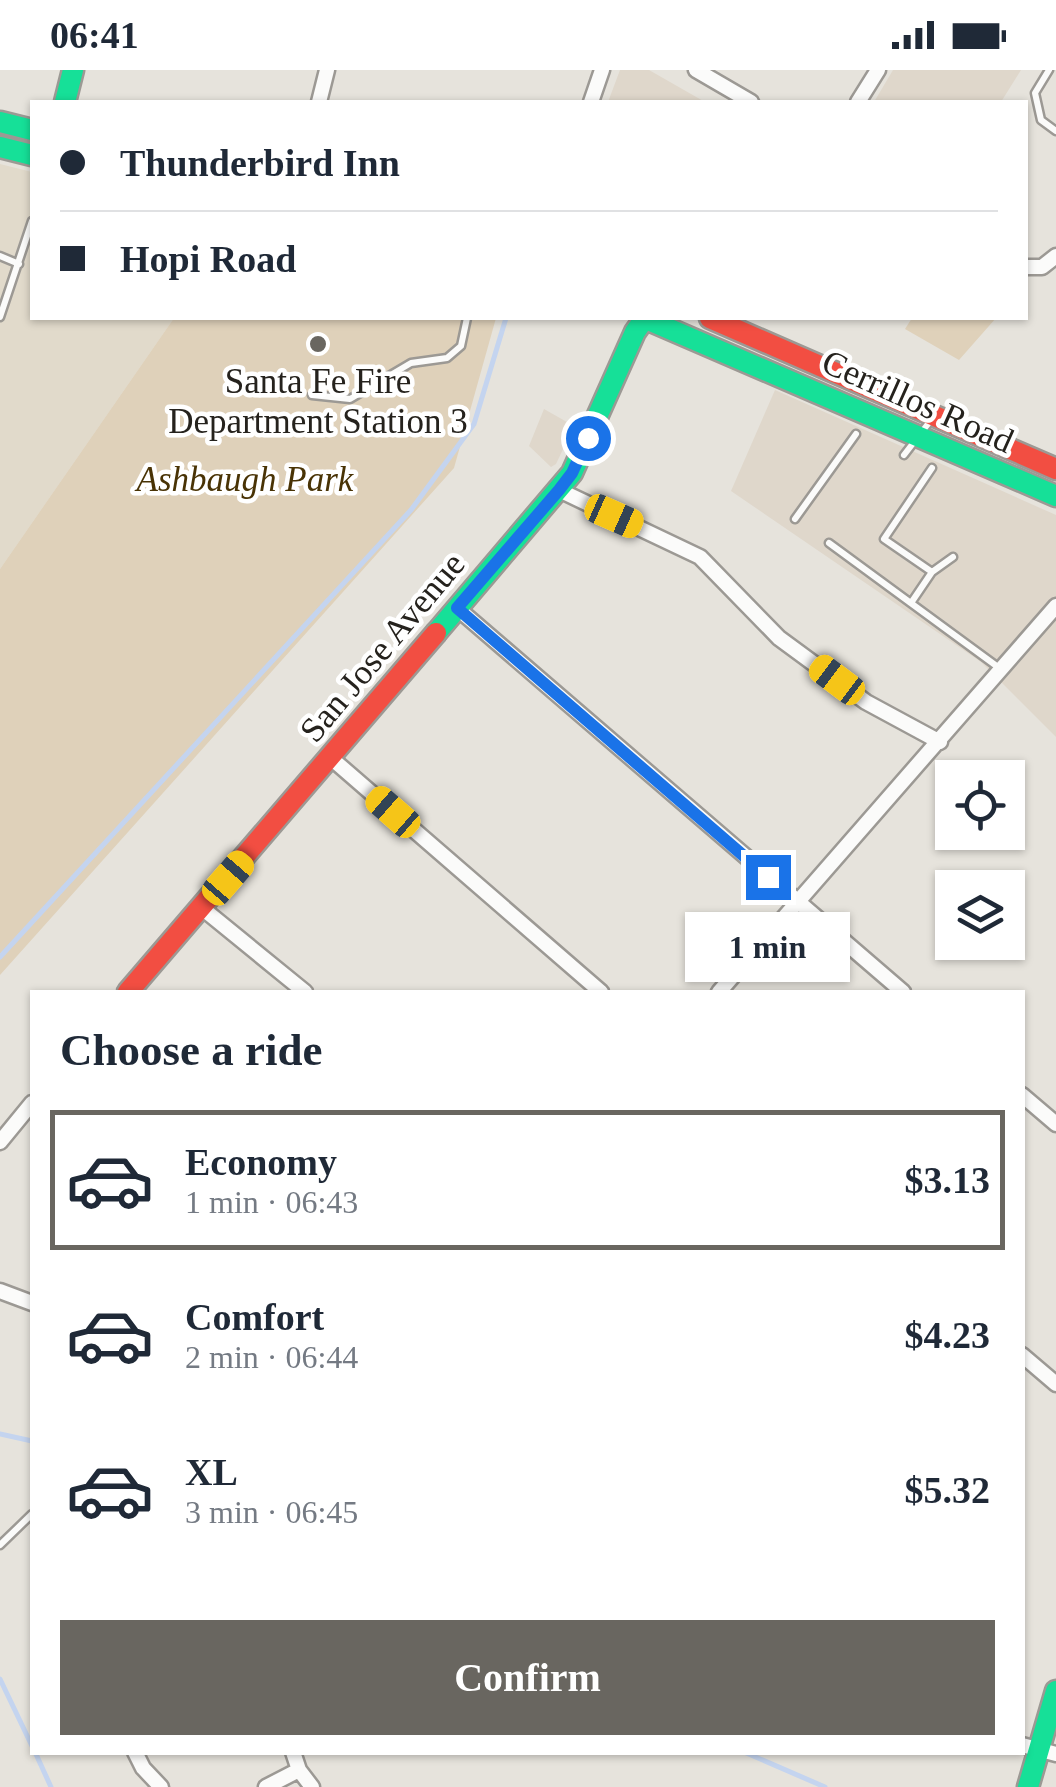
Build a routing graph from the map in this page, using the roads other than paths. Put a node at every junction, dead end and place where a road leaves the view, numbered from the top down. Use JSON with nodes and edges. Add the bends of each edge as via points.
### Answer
{"nodes":[{"id":1,"x":73,"y":70,"type":"edge"},
{"id":2,"x":327,"y":70,"type":"edge"},
{"id":3,"x":602,"y":70,"type":"edge"},
{"id":4,"x":696,"y":70,"type":"edge"},
{"id":5,"x":878,"y":70,"type":"edge"},
{"id":6,"x":1049,"y":70,"type":"edge"},
{"id":7,"x":722,"y":76,"type":"edge"},
{"id":8,"x":65,"y":100,"type":"edge"},
{"id":9,"x":320,"y":100,"type":"edge"},
{"id":10,"x":592,"y":100,"type":"edge"},
{"id":11,"x":749,"y":100,"type":"edge"},
{"id":12,"x":859,"y":100,"type":"edge"},
{"id":13,"x":0,"y":122,"type":"edge"},
{"id":14,"x":30,"y":130,"type":"edge"},
{"id":15,"x":1056,"y":130,"type":"edge"},
{"id":16,"x":0,"y":147,"type":"edge"},
{"id":17,"x":30,"y":154,"type":"edge"},
{"id":18,"x":30,"y":227,"type":"edge"},
{"id":19,"x":0,"y":256,"type":"edge"},
{"id":20,"x":1056,"y":256,"type":"edge"},
{"id":21,"x":19,"y":264,"type":"junction"},
{"id":22,"x":1028,"y":266,"type":"edge"},
{"id":23,"x":0,"y":317,"type":"edge"},
{"id":24,"x":467,"y":320,"type":"edge"},
{"id":25,"x":644,"y":320,"type":"edge"},
{"id":26,"x":650,"y":320,"type":"edge"},
{"id":27,"x":724,"y":320,"type":"edge"},
{"id":28,"x":716,"y":348,"type":"junction"},
{"id":29,"x":312,"y":395,"type":"dead end"},
{"id":30,"x":935,"y":416,"type":"junction"},
{"id":31,"x":856,"y":434,"type":"dead end"},
{"id":32,"x":918,"y":436,"type":"junction"},
{"id":33,"x":904,"y":455,"type":"dead end"},
{"id":34,"x":932,"y":468,"type":"dead end"},
{"id":35,"x":1056,"y":468,"type":"edge"},
{"id":36,"x":559,"y":490,"type":"junction"},
{"id":37,"x":1056,"y":496,"type":"edge"},
{"id":38,"x":795,"y":518,"type":"dead end"},
{"id":39,"x":829,"y":543,"type":"dead end"},
{"id":40,"x":953,"y":557,"type":"dead end"},
{"id":41,"x":932,"y":572,"type":"junction"},
{"id":42,"x":911,"y":604,"type":"junction"},
{"id":43,"x":1056,"y":606,"type":"edge"},
{"id":44,"x":457,"y":608,"type":"junction"},
{"id":45,"x":1002,"y":670,"type":"junction"},
{"id":46,"x":940,"y":742,"type":"junction"},
{"id":47,"x":331,"y":758,"type":"junction"},
{"id":48,"x":796,"y":902,"type":"junction"},
{"id":49,"x":202,"y":908,"type":"junction"},
{"id":50,"x":130,"y":990,"type":"edge"},
{"id":51,"x":303,"y":990,"type":"edge"},
{"id":52,"x":599,"y":990,"type":"edge"},
{"id":53,"x":721,"y":990,"type":"edge"},
{"id":54,"x":901,"y":990,"type":"edge"},
{"id":55,"x":1025,"y":1098,"type":"edge"},
{"id":56,"x":30,"y":1105,"type":"edge"},
{"id":57,"x":1056,"y":1124,"type":"edge"},
{"id":58,"x":0,"y":1142,"type":"edge"},
{"id":59,"x":0,"y":1292,"type":"edge"},
{"id":60,"x":30,"y":1303,"type":"edge"},
{"id":61,"x":1025,"y":1358,"type":"edge"},
{"id":62,"x":1056,"y":1384,"type":"edge"},
{"id":63,"x":30,"y":1516,"type":"edge"},
{"id":64,"x":0,"y":1545,"type":"edge"},
{"id":65,"x":1056,"y":1691,"type":"edge"},
{"id":66,"x":1039,"y":1749,"type":"edge"},
{"id":67,"x":136,"y":1755,"type":"edge"},
{"id":68,"x":294,"y":1755,"type":"edge"},
{"id":69,"x":300,"y":1770,"type":"junction"},
{"id":70,"x":161,"y":1787,"type":"edge"},
{"id":71,"x":266,"y":1787,"type":"edge"},
{"id":72,"x":312,"y":1787,"type":"edge"},
{"id":73,"x":1028,"y":1787,"type":"edge"}],
"edges":[{"from":1,"to":8,"type":"street"},
{"from":2,"to":9,"type":"street"},
{"from":3,"to":10,"type":"street"},
{"from":4,"to":7,"type":"street"},
{"from":5,"to":12,"type":"street"},
{"from":6,"to":15,"type":"lane","via":[[1035,93],[1041,120]]},
{"from":7,"to":11,"type":"street"},
{"from":13,"to":14,"type":"street"},
{"from":16,"to":17,"type":"street"},
{"from":18,"to":21,"type":"lane"},
{"from":19,"to":21,"type":"lane"},
{"from":20,"to":22,"type":"street"},
{"from":21,"to":23,"type":"lane"},
{"from":24,"to":29,"type":"lane","via":[[461,346],[447,358],[411,363],[350,399]]},
{"from":25,"to":36,"type":"street","name":"San Jose Avenue"},
{"from":26,"to":28,"type":"street","name":"Cerrillos Road"},
{"from":27,"to":28,"type":"street"},
{"from":27,"to":30,"type":"street","name":"Cerrillos Road"},
{"from":28,"to":32,"type":"street","name":"Cerrillos Road"},
{"from":30,"to":32,"type":"lane"},
{"from":30,"to":35,"type":"street","name":"Cerrillos Road"},
{"from":31,"to":38,"type":"lane"},
{"from":32,"to":33,"type":"lane"},
{"from":32,"to":37,"type":"street","name":"Cerrillos Road"},
{"from":34,"to":41,"type":"lane","via":[[884,539]]},
{"from":36,"to":44,"type":"street","name":"San Jose Avenue"},
{"from":36,"to":46,"type":"street","via":[[700,557],[779,638],[866,702]]},
{"from":39,"to":42,"type":"lane"},
{"from":40,"to":41,"type":"lane"},
{"from":41,"to":42,"type":"lane"},
{"from":42,"to":45,"type":"lane"},
{"from":43,"to":45,"type":"street"},
{"from":44,"to":47,"type":"street","name":"San Jose Avenue"},
{"from":44,"to":48,"type":"street"},
{"from":45,"to":46,"type":"street"},
{"from":46,"to":48,"type":"street"},
{"from":47,"to":49,"type":"street","name":"San Jose Avenue"},
{"from":47,"to":52,"type":"street"},
{"from":48,"to":53,"type":"street"},
{"from":48,"to":54,"type":"street"},
{"from":49,"to":50,"type":"street","name":"San Jose Avenue"},
{"from":49,"to":51,"type":"street"},
{"from":55,"to":57,"type":"street"},
{"from":56,"to":58,"type":"street"},
{"from":59,"to":60,"type":"street"},
{"from":61,"to":62,"type":"street"},
{"from":63,"to":64,"type":"lane"},
{"from":65,"to":66,"type":"street"},
{"from":66,"to":73,"type":"street"},
{"from":67,"to":70,"type":"street"},
{"from":68,"to":69,"type":"street"},
{"from":69,"to":71,"type":"street"},
{"from":69,"to":72,"type":"street"}]}
